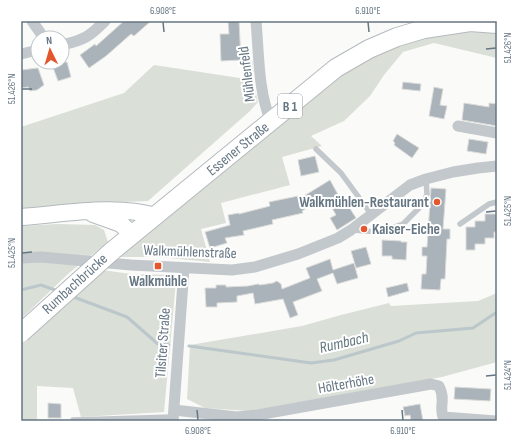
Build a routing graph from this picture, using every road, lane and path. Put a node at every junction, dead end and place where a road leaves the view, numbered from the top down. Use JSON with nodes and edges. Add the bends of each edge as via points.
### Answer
{"nodes":[{"id":1,"x":32,"y":21,"type":"edge"},
{"id":2,"x":105,"y":21,"type":"edge"},
{"id":3,"x":256,"y":21,"type":"edge"},
{"id":4,"x":497,"y":24,"type":"edge"},
{"id":5,"x":38,"y":30,"type":"edge"},
{"id":6,"x":70,"y":43,"type":"edge"},
{"id":7,"x":271,"y":122,"type":"junction"},
{"id":8,"x":458,"y":126,"type":"dead end"},
{"id":9,"x":497,"y":133,"type":"edge"},
{"id":10,"x":316,"y":149,"type":"dead end"},
{"id":11,"x":497,"y":166,"type":"edge"},
{"id":12,"x":426,"y":179,"type":"junction"},
{"id":13,"x":497,"y":202,"type":"edge"},
{"id":14,"x":87,"y":212,"type":"junction"},
{"id":15,"x":371,"y":214,"type":"junction"},
{"id":16,"x":156,"y":216,"type":"junction"},
{"id":17,"x":21,"y":217,"type":"edge"},
{"id":18,"x":460,"y":224,"type":"dead end"},
{"id":19,"x":351,"y":230,"type":"junction"},
{"id":20,"x":133,"y":234,"type":"junction"},
{"id":21,"x":111,"y":252,"type":"joint"},
{"id":22,"x":21,"y":258,"type":"edge"},
{"id":23,"x":184,"y":268,"type":"junction"},
{"id":24,"x":21,"y":333,"type":"edge"},
{"id":25,"x":173,"y":416,"type":"edge"},
{"id":26,"x":73,"y":420,"type":"edge"},
{"id":27,"x":496,"y":421,"type":"edge"}],
"edges":[{"from":1,"to":5,"type":"street"},
{"from":2,"to":6,"type":"street","via":[[91,34]]},
{"from":3,"to":7,"type":"street","name":"Mühlenfeld","via":[[261,81],[266,111]]},
{"from":4,"to":7,"type":"main road","name":"Essener Straße","number":"B 1","via":[[470,22],[424,29],[369,49],[336,68]]},
{"from":7,"to":16,"type":"main road","name":"Essener Straße","number":"B 1"},
{"from":8,"to":9,"type":"street"},
{"from":10,"to":15,"type":"lane","via":[[341,173]]},
{"from":11,"to":12,"type":"street","name":"Walkmühlenstraße","via":[[453,172]]},
{"from":12,"to":15,"type":"street","name":"Walkmühlenstraße","via":[[410,185]]},
{"from":12,"to":19,"type":"lane","via":[[423,204],[403,224],[380,232]]},
{"from":13,"to":18,"type":"lane","via":[[489,204]]},
{"from":14,"to":16,"type":"main road","via":[[115,210]]},
{"from":14,"to":17,"type":"main road"},
{"from":14,"to":20,"type":"main road","via":[[121,224]]},
{"from":15,"to":19,"type":"street","name":"Walkmühlenstraße"},
{"from":16,"to":20,"type":"main road","name":"Essener Straße","number":"B 1"},
{"from":19,"to":23,"type":"street","name":"Walkmühlenstraße","via":[[298,254],[255,267],[232,270]]},
{"from":20,"to":21,"type":"main road","name":"Essener Straße","number":"B 1"},
{"from":21,"to":24,"type":"main road","name":"Rumbachbrücke","number":"B 1","bridge":true},
{"from":22,"to":23,"type":"street","name":"Walkmühlenstraße"},
{"from":23,"to":25,"type":"street","name":"Tilsiter Straße"},
{"from":25,"to":26,"type":"lane"},
{"from":25,"to":27,"type":"street","name":"Hölterhöhe","via":[[257,415],[431,384],[439,386],[443,393],[443,417]]}]}
